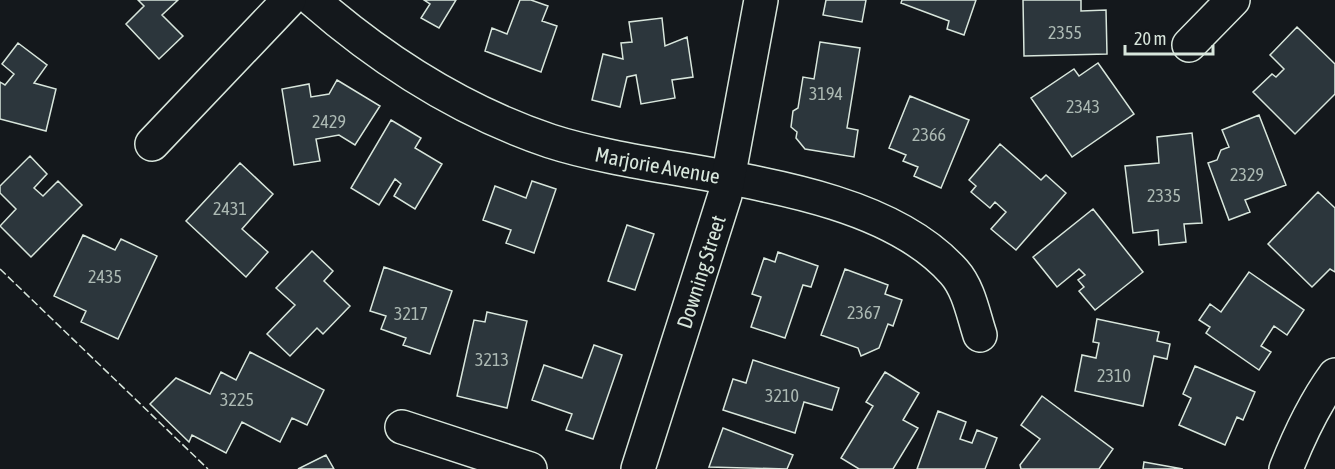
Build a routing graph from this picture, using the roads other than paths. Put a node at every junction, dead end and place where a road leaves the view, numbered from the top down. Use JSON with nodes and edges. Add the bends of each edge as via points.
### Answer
{"nodes":[{"id":1,"x":289,"y":0,"type":"edge"},
{"id":2,"x":313,"y":0,"type":"edge"},
{"id":3,"x":761,"y":0,"type":"edge"},
{"id":4,"x":1233,"y":0,"type":"edge"},
{"id":5,"x":1190,"y":45,"type":"dead end"},
{"id":6,"x":152,"y":144,"type":"dead end"},
{"id":7,"x":729,"y":177,"type":"junction"},
{"id":8,"x":980,"y":335,"type":"dead end"},
{"id":9,"x":1335,"y":375,"type":"edge"},
{"id":10,"x":402,"y":427,"type":"dead end"},
{"id":11,"x":530,"y":469,"type":"edge"},
{"id":12,"x":638,"y":469,"type":"edge"},
{"id":13,"x":1286,"y":469,"type":"edge"}],
"edges":[{"from":1,"to":6,"type":"street"},
{"from":2,"to":7,"type":"street","name":"Marjorie Avenue","via":[[386,59],[503,123],[600,154]]},
{"from":3,"to":7,"type":"street","name":"Downing Street"},
{"from":4,"to":5,"type":"street"},
{"from":7,"to":8,"type":"street","name":"Marjorie Avenue","via":[[846,208],[906,235],[956,274],[968,296]]},
{"from":7,"to":12,"type":"street","name":"Downing Street","via":[[720,216]]},
{"from":9,"to":13,"type":"street","via":[[1298,439]]},
{"from":10,"to":11,"type":"street"}]}
